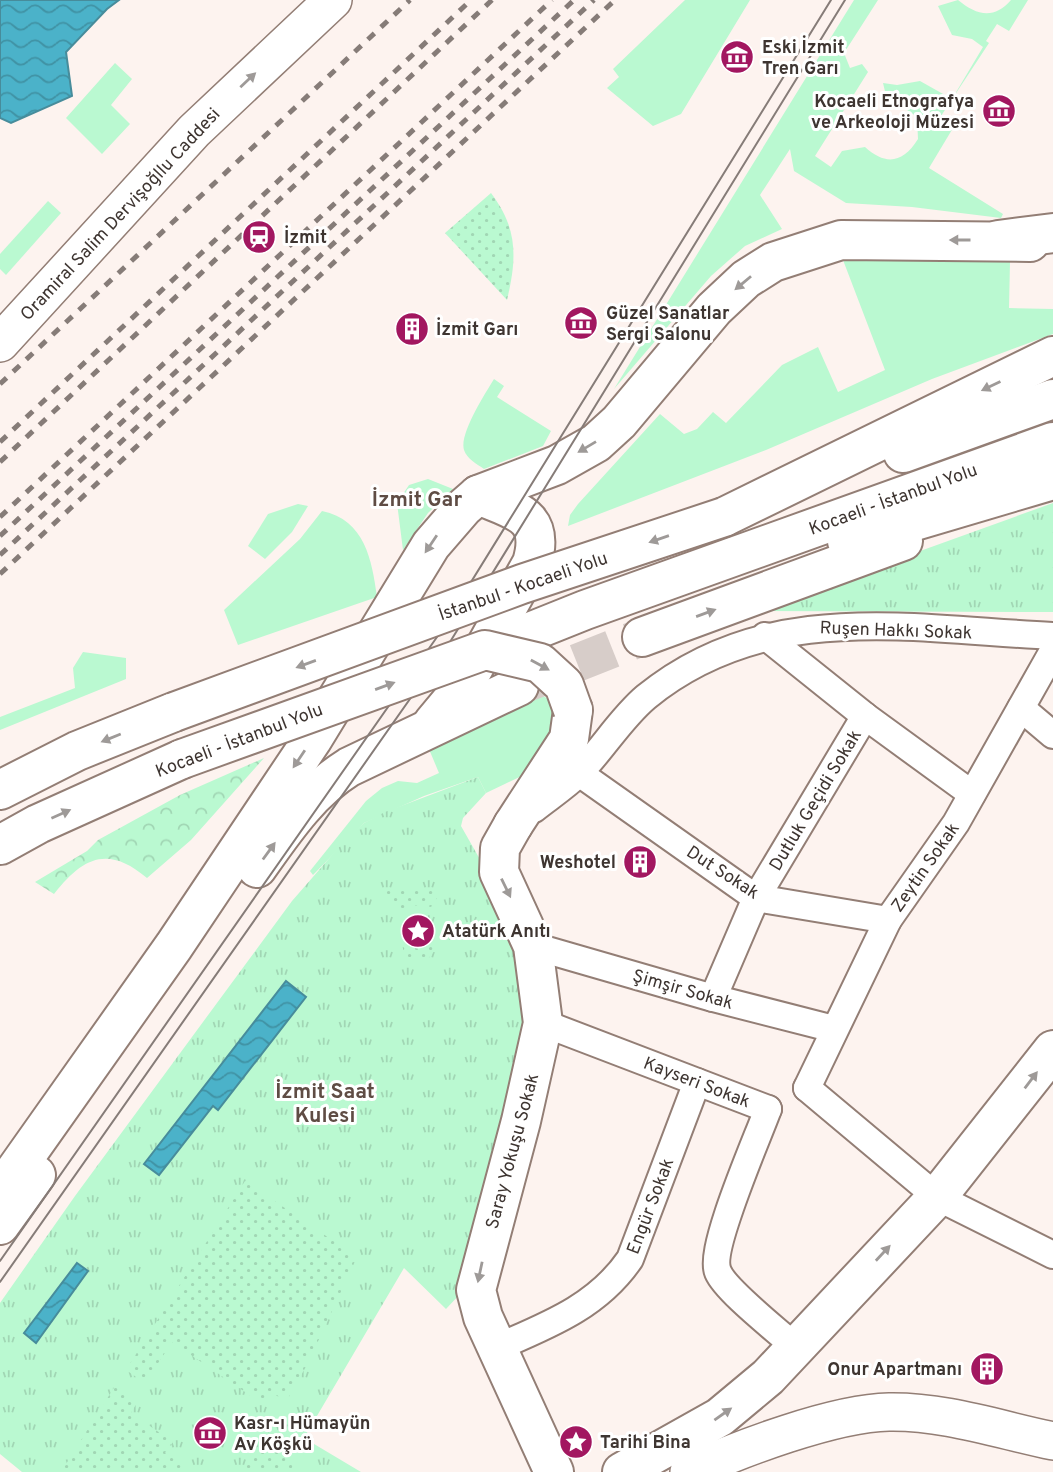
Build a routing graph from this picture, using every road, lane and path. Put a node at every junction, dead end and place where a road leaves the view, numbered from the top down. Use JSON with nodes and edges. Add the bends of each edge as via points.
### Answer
{"nodes":[{"id":1,"x":298,"y":0,"type":"edge"},
{"id":2,"x":333,"y":0,"type":"edge"},
{"id":3,"x":1053,"y":233,"type":"edge"},
{"id":4,"x":998,"y":240,"type":"junction"},
{"id":5,"x":1053,"y":243,"type":"edge"},
{"id":6,"x":0,"y":308,"type":"edge"},
{"id":7,"x":0,"y":343,"type":"edge"},
{"id":8,"x":1053,"y":356,"type":"edge"},
{"id":9,"x":1053,"y":399,"type":"edge"},
{"id":10,"x":1053,"y":442,"type":"edge"},
{"id":11,"x":1053,"y":480,"type":"edge"},
{"id":12,"x":1053,"y":486,"type":"edge"},
{"id":13,"x":478,"y":495,"type":"junction"},
{"id":14,"x":724,"y":517,"type":"junction"},
{"id":15,"x":735,"y":565,"type":"junction"},
{"id":16,"x":765,"y":636,"type":"junction"},
{"id":17,"x":1053,"y":636,"type":"edge"},
{"id":18,"x":642,"y":637,"type":"tunnel mouth"},
{"id":19,"x":485,"y":650,"type":"junction"},
{"id":20,"x":1053,"y":651,"type":"edge"},
{"id":21,"x":519,"y":686,"type":"tunnel mouth"},
{"id":22,"x":1021,"y":708,"type":"junction"},
{"id":23,"x":865,"y":716,"type":"junction"},
{"id":24,"x":424,"y":731,"type":"junction"},
{"id":25,"x":1053,"y":735,"type":"edge"},
{"id":26,"x":579,"y":773,"type":"junction"},
{"id":27,"x":0,"y":790,"type":"edge"},
{"id":28,"x":972,"y":794,"type":"junction"},
{"id":29,"x":513,"y":825,"type":"junction"},
{"id":30,"x":0,"y":845,"type":"edge"},
{"id":31,"x":756,"y":898,"type":"junction"},
{"id":32,"x":888,"y":920,"type":"junction"},
{"id":33,"x":533,"y":946,"type":"junction"},
{"id":34,"x":713,"y":999,"type":"junction"},
{"id":35,"x":543,"y":1023,"type":"junction"},
{"id":36,"x":834,"y":1029,"type":"junction"},
{"id":37,"x":1053,"y":1050,"type":"edge"},
{"id":38,"x":697,"y":1082,"type":"junction"},
{"id":39,"x":807,"y":1088,"type":"junction"},
{"id":40,"x":768,"y":1109,"type":"junction"},
{"id":41,"x":0,"y":1192,"type":"edge"},
{"id":42,"x":937,"y":1197,"type":"junction"},
{"id":43,"x":0,"y":1224,"type":"edge"},
{"id":44,"x":1053,"y":1255,"type":"edge"},
{"id":45,"x":498,"y":1347,"type":"junction"},
{"id":46,"x":795,"y":1347,"type":"junction"},
{"id":47,"x":1053,"y":1441,"type":"edge"},
{"id":48,"x":554,"y":1472,"type":"edge"},
{"id":49,"x":622,"y":1472,"type":"edge"},
{"id":50,"x":689,"y":1472,"type":"edge"}],
"edges":[{"from":1,"to":6,"type":"main road","name":"Oramiral Salim Dervişoğllu Caddesi","via":[[176,113]]},
{"from":7,"to":2,"type":"main road","name":"Oramiral Salim Dervişoğllu Caddesi","one_way":true,"via":[[186,140]]},
{"from":3,"to":4,"type":"main road"},
{"from":4,"to":5,"type":"main road"},
{"from":4,"to":13,"type":"main road","one_way":true,"via":[[841,240],[772,262],[714,309],[596,443],[556,465]]},
{"from":8,"to":14,"type":"main road","one_way":true},
{"from":9,"to":14,"type":"main road","name":"İstanbul - Kocaeli Yolu"},
{"from":10,"to":15,"type":"main road","name":"Kocaeli - İstanbul Yolu"},
{"from":11,"to":15,"type":"main road"},
{"from":18,"to":12,"type":"main road","one_way":true},
{"from":13,"to":24,"type":"main road","via":[[529,520],[536,531],[537,548],[463,687]]},
{"from":13,"to":41,"type":"main road","one_way":true,"via":[[431,545],[312,740],[72,1094]]},
{"from":14,"to":27,"type":"main road","name":"İstanbul - Kocaeli Yolu","one_way":true,"bridge":true,"via":[[522,584],[174,712],[77,751]]},
{"from":15,"to":19,"type":"main road","name":"Kocaeli - İstanbul Yolu","via":[[585,610]]},
{"from":16,"to":17,"type":"street","name":"Ruşen Hakkı Sokak","via":[[822,626]]},
{"from":16,"to":23,"type":"street"},
{"from":16,"to":26,"type":"street","name":"Ruşen Hakkı Sokak","via":[[698,663],[662,685],[627,715]]},
{"from":19,"to":29,"type":"main road","name":"Saray Yokuşu Sokak","one_way":true,"bridge":true,"via":[[540,663],[564,685],[573,710],[569,739]]},
{"from":30,"to":19,"type":"main road","name":"Kocaeli - İstanbul Yolu","one_way":true,"bridge":true,"via":[[182,759]]},
{"from":20,"to":22,"type":"street","name":"Zeytin Sokak"},
{"from":21,"to":24,"type":"main road"},
{"from":22,"to":25,"type":"street"},
{"from":22,"to":28,"type":"street","name":"Zeytin Sokak"},
{"from":23,"to":28,"type":"street"},
{"from":23,"to":31,"type":"street","name":"Dutluk Geçidi Sokak"},
{"from":43,"to":24,"type":"main road","one_way":true,"via":[[303,806],[328,780]]},
{"from":26,"to":29,"type":"street","name":"Ruşen Hakkı Sokak"},
{"from":26,"to":31,"type":"street","name":"Dut Sokak"},
{"from":28,"to":32,"type":"street","name":"Zeytin Sokak","via":[[930,864]]},
{"from":29,"to":33,"type":"main road","name":"Saray Yokuşu Sokak","one_way":true,"via":[[500,848],[499,872]]},
{"from":31,"to":32,"type":"street","name":"Dut Sokak"},
{"from":31,"to":34,"type":"street","name":"Dutluk Geçidi Sokak"},
{"from":32,"to":36,"type":"street","name":"Zeytin Sokak"},
{"from":33,"to":34,"type":"street","name":"Şimşir Sokak"},
{"from":33,"to":35,"type":"main road","name":"Saray Yokuşu Sokak"},
{"from":34,"to":36,"type":"street","name":"Şimşir Sokak"},
{"from":35,"to":38,"type":"street","name":"Kayseri Sokak"},
{"from":35,"to":45,"type":"main road","name":"Saray Yokuşu Sokak","one_way":true,"via":[[476,1290]]},
{"from":36,"to":39,"type":"street","name":"Zeytin Sokak"},
{"from":42,"to":37,"type":"main road","one_way":true},
{"from":38,"to":40,"type":"street","name":"Kayseri Sokak"},
{"from":38,"to":45,"type":"street","name":"Engür Sokak","via":[[630,1259],[620,1274],[581,1308]]},
{"from":39,"to":40,"type":"street","name":"Kayseri Sokak"},
{"from":39,"to":42,"type":"street"},
{"from":40,"to":46,"type":"street","via":[[715,1262],[724,1281]]},
{"from":42,"to":44,"type":"street"},
{"from":46,"to":42,"type":"main road","one_way":true},
{"from":45,"to":48,"type":"main road","name":"Saray Yokuşu Sokak"},
{"from":49,"to":46,"type":"main road","one_way":true,"via":[[720,1417],[768,1377]]},
{"from":47,"to":50,"type":"main road","via":[[952,1419],[886,1412],[820,1424]]}]}
